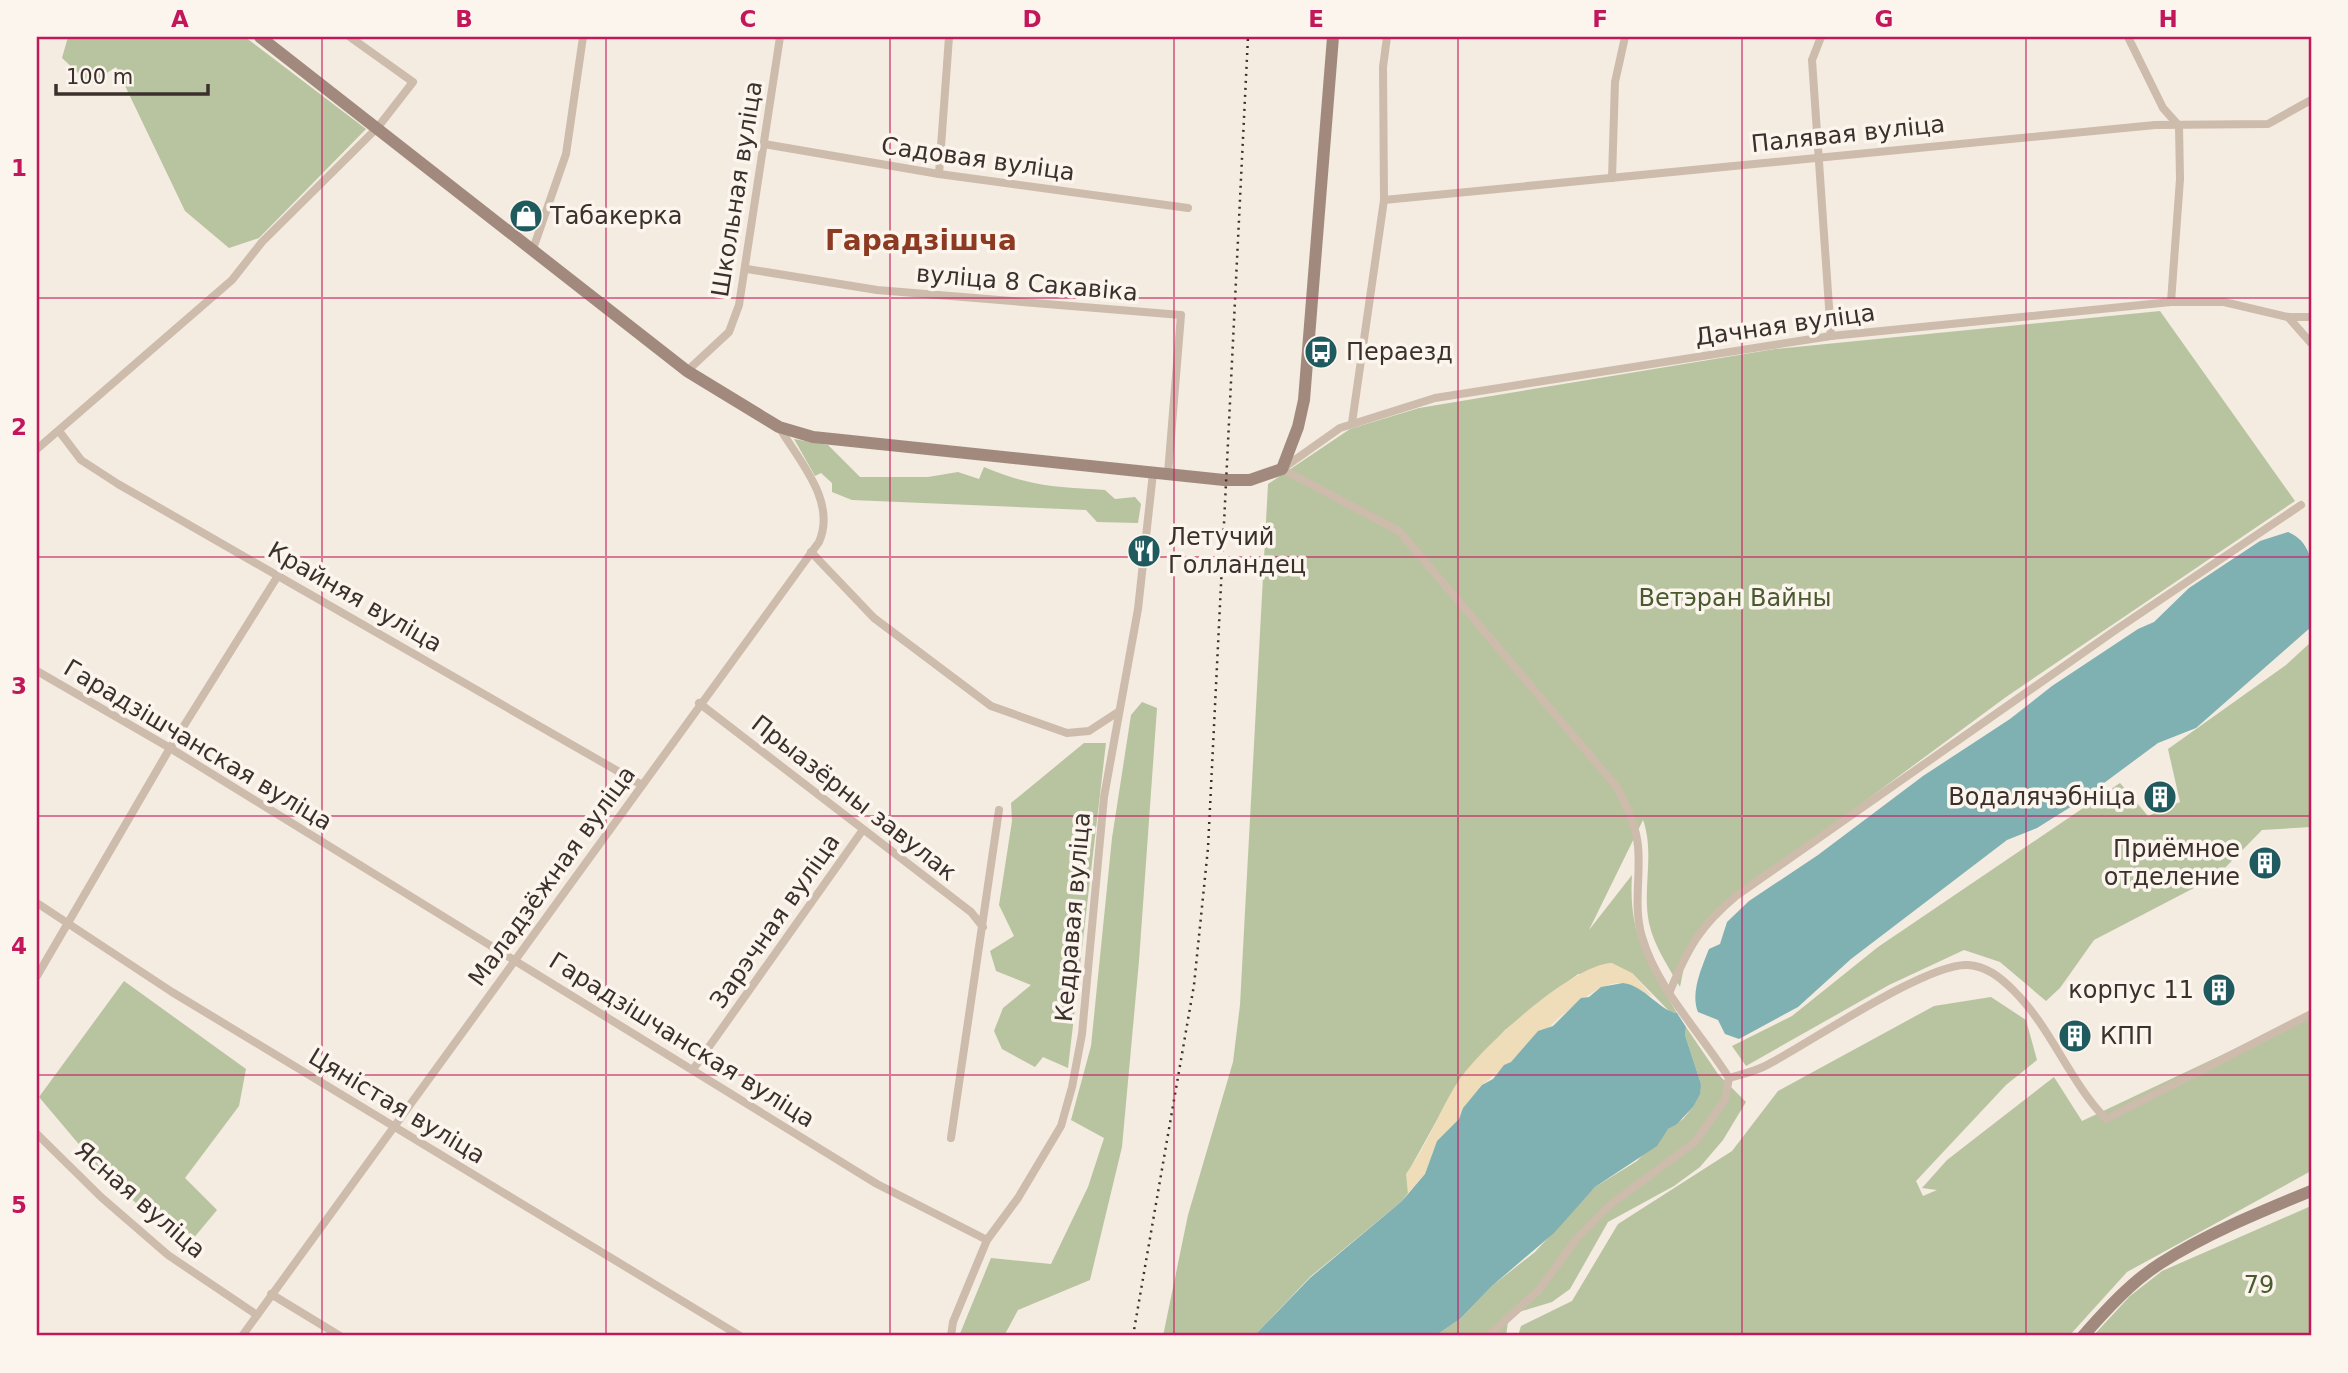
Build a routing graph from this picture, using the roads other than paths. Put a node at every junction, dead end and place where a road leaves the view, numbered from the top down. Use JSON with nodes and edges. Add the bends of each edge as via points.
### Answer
{"nodes":[{"id":1,"x":260,"y":37,"type":"edge"},
{"id":2,"x":350,"y":37,"type":"edge"},
{"id":3,"x":583,"y":37,"type":"edge"},
{"id":4,"x":780,"y":37,"type":"edge"},
{"id":5,"x":950,"y":37,"type":"edge"},
{"id":6,"x":1333,"y":37,"type":"edge"},
{"id":7,"x":1387,"y":37,"type":"edge"},
{"id":8,"x":1625,"y":37,"type":"edge"},
{"id":9,"x":1821,"y":37,"type":"edge"},
{"id":10,"x":2129,"y":37,"type":"edge"},
{"id":11,"x":2311,"y":100,"type":"edge"},
{"id":12,"x":2179,"y":126,"type":"junction"},
{"id":13,"x":379,"y":127,"type":"junction"},
{"id":14,"x":764,"y":144,"type":"junction"},
{"id":15,"x":1821,"y":156,"type":"junction"},
{"id":16,"x":939,"y":174,"type":"junction"},
{"id":17,"x":1612,"y":178,"type":"junction"},
{"id":18,"x":1384,"y":201,"type":"junction"},
{"id":19,"x":1188,"y":208,"type":"dead end"},
{"id":20,"x":533,"y":249,"type":"junction"},
{"id":21,"x":747,"y":269,"type":"junction"},
{"id":22,"x":2171,"y":302,"type":"junction"},
{"id":23,"x":2288,"y":317,"type":"junction"},
{"id":24,"x":2311,"y":317,"type":"edge"},
{"id":25,"x":1831,"y":336,"type":"junction"},
{"id":26,"x":2311,"y":343,"type":"edge"},
{"id":27,"x":687,"y":371,"type":"junction"},
{"id":28,"x":1352,"y":423,"type":"junction"},
{"id":29,"x":779,"y":427,"type":"junction"},
{"id":30,"x":59,"y":431,"type":"junction"},
{"id":31,"x":37,"y":449,"type":"edge"},
{"id":32,"x":1282,"y":469,"type":"junction"},
{"id":33,"x":1153,"y":473,"type":"junction"},
{"id":34,"x":1168,"y":473,"type":"junction"},
{"id":35,"x":2301,"y":505,"type":"dead end"},
{"id":36,"x":811,"y":552,"type":"junction"},
{"id":37,"x":279,"y":574,"type":"junction"},
{"id":38,"x":37,"y":671,"type":"edge"},
{"id":39,"x":699,"y":703,"type":"junction"},
{"id":40,"x":1118,"y":712,"type":"junction"},
{"id":41,"x":170,"y":748,"type":"junction"},
{"id":42,"x":642,"y":785,"type":"junction"},
{"id":43,"x":999,"y":810,"type":"dead end"},
{"id":44,"x":862,"y":831,"type":"junction"},
{"id":45,"x":37,"y":903,"type":"edge"},
{"id":46,"x":71,"y":923,"type":"junction"},
{"id":47,"x":983,"y":927,"type":"junction"},
{"id":48,"x":514,"y":960,"type":"junction"},
{"id":49,"x":37,"y":976,"type":"edge"},
{"id":50,"x":1670,"y":991,"type":"junction"},
{"id":51,"x":2311,"y":1014,"type":"edge"},
{"id":52,"x":694,"y":1068,"type":"junction"},
{"id":53,"x":1729,"y":1078,"type":"junction"},
{"id":54,"x":394,"y":1126,"type":"junction"},
{"id":55,"x":37,"y":1134,"type":"edge"},
{"id":56,"x":951,"y":1138,"type":"dead end"},
{"id":57,"x":2311,"y":1191,"type":"edge"},
{"id":58,"x":987,"y":1240,"type":"junction"},
{"id":59,"x":271,"y":1294,"type":"junction"},
{"id":60,"x":257,"y":1315,"type":"junction"},
{"id":61,"x":242,"y":1336,"type":"edge"},
{"id":62,"x":340,"y":1336,"type":"edge"},
{"id":63,"x":740,"y":1336,"type":"edge"},
{"id":64,"x":951,"y":1336,"type":"edge"},
{"id":65,"x":1488,"y":1336,"type":"edge"},
{"id":66,"x":2083,"y":1336,"type":"edge"}],
"edges":[{"from":1,"to":13,"type":"main road"},
{"from":2,"to":13,"type":"street","via":[[413,82]]},
{"from":3,"to":20,"type":"street","via":[[566,154]]},
{"from":4,"to":14,"type":"street","name":"Школьная вуліца"},
{"from":5,"to":16,"type":"street"},
{"from":6,"to":32,"type":"main road","via":[[1304,400]]},
{"from":7,"to":18,"type":"street"},
{"from":8,"to":17,"type":"street","via":[[1615,82]]},
{"from":9,"to":15,"type":"street","via":[[1812,61]]},
{"from":10,"to":12,"type":"street","via":[[2163,108]]},
{"from":11,"to":12,"type":"street","name":"Палявая вуліца","via":[[2267,124]]},
{"from":12,"to":15,"type":"street","name":"Палявая вуліца"},
{"from":12,"to":22,"type":"street"},
{"from":13,"to":20,"type":"main road"},
{"from":13,"to":30,"type":"street","via":[[262,242],[232,280]]},
{"from":14,"to":16,"type":"street","name":"Садовая вуліца"},
{"from":14,"to":21,"type":"street","name":"Школьная вуліца"},
{"from":15,"to":17,"type":"street","name":"Палявая вуліца"},
{"from":15,"to":25,"type":"street"},
{"from":16,"to":19,"type":"street","name":"Садовая вуліца"},
{"from":17,"to":18,"type":"street","name":"Палявая вуліца"},
{"from":18,"to":28,"type":"street"},
{"from":20,"to":27,"type":"main road"},
{"from":21,"to":27,"type":"street","name":"Школьная вуліца","via":[[729,332]]},
{"from":21,"to":34,"type":"street","name":"вуліца 8 Сакавіка","via":[[877,290],[1181,315]]},
{"from":22,"to":23,"type":"street","name":"Дачная вуліца","via":[[2224,302]]},
{"from":22,"to":25,"type":"street","name":"Дачная вуліца"},
{"from":23,"to":24,"type":"street","name":"Дачная вуліца"},
{"from":23,"to":26,"type":"street"},
{"from":25,"to":28,"type":"street","name":"Дачная вуліца","via":[[1435,398]]},
{"from":27,"to":29,"type":"main road"},
{"from":28,"to":32,"type":"street","name":"Дачная вуліца","via":[[1328,434]]},
{"from":29,"to":33,"type":"main road","via":[[813,437]]},
{"from":29,"to":36,"type":"street","name":"Маладзёжная вуліца","via":[[825,512],[824,529]]},
{"from":30,"to":31,"type":"street"},
{"from":30,"to":37,"type":"street","name":"Крайняя вуліца","via":[[80,460]]},
{"from":32,"to":34,"type":"main road","via":[[1250,480]]},
{"from":32,"to":50,"type":"street","via":[[1399,531],[1615,786],[1638,843],[1641,933]]},
{"from":33,"to":34,"type":"main road"},
{"from":33,"to":40,"type":"street","name":"Кедравая вуліца","via":[[1138,609]]},
{"from":35,"to":50,"type":"street","via":[[1737,896],[1701,927]]},
{"from":36,"to":39,"type":"street","name":"Маладзёжная вуліца"},
{"from":36,"to":40,"type":"street","via":[[874,618],[991,706],[1067,733],[1089,731]]},
{"from":37,"to":41,"type":"street"},
{"from":37,"to":42,"type":"street","name":"Крайняя вуліца"},
{"from":38,"to":41,"type":"street","name":"Гарадзішчанская вуліца"},
{"from":39,"to":42,"type":"street","name":"Маладзёжная вуліца"},
{"from":39,"to":44,"type":"street","name":"Прыазёрны завулак"},
{"from":40,"to":58,"type":"street","name":"Кедравая вуліца","via":[[1104,797],[1082,1034],[1072,1087],[1061,1126]]},
{"from":41,"to":46,"type":"street"},
{"from":41,"to":48,"type":"street","name":"Гарадзішчанская вуліца"},
{"from":42,"to":48,"type":"street","name":"Маладзёжная вуліца"},
{"from":43,"to":47,"type":"street"},
{"from":44,"to":47,"type":"street","name":"Прыазёрны завулак","via":[[971,912]]},
{"from":44,"to":52,"type":"street","name":"Зарэчная вуліца"},
{"from":45,"to":46,"type":"street","name":"Цяністая вуліца"},
{"from":46,"to":49,"type":"street"},
{"from":46,"to":54,"type":"street","name":"Цяністая вуліца","via":[[172,992]]},
{"from":47,"to":56,"type":"street"},
{"from":48,"to":52,"type":"street","name":"Гарадзішчанская вуліца"},
{"from":48,"to":54,"type":"street","name":"Маладзёжная вуліца"},
{"from":50,"to":53,"type":"street"},
{"from":51,"to":53,"type":"street","via":[[2106,1119],[2014,990],[1986,969],[1956,965],[1920,978],[1766,1066]]},
{"from":52,"to":58,"type":"street","name":"Гарадзішчанская вуліца","via":[[877,1184]]},
{"from":53,"to":65,"type":"street","via":[[1726,1100],[1695,1142],[1611,1203],[1577,1238],[1539,1290]]},
{"from":54,"to":59,"type":"street","name":"Маладзёжная вуліца"},
{"from":54,"to":63,"type":"street","name":"Цяністая вуліца"},
{"from":55,"to":60,"type":"street","name":"Ясная вуліца","via":[[168,1255]]},
{"from":57,"to":66,"type":"main road","via":[[2228,1226],[2159,1264]]},
{"from":58,"to":64,"type":"street","name":"Кедравая вуліца"},
{"from":59,"to":60,"type":"street","name":"Маладзёжная вуліца"},
{"from":59,"to":62,"type":"street"},
{"from":60,"to":61,"type":"street","name":"Маладзёжная вуліца"}]}
